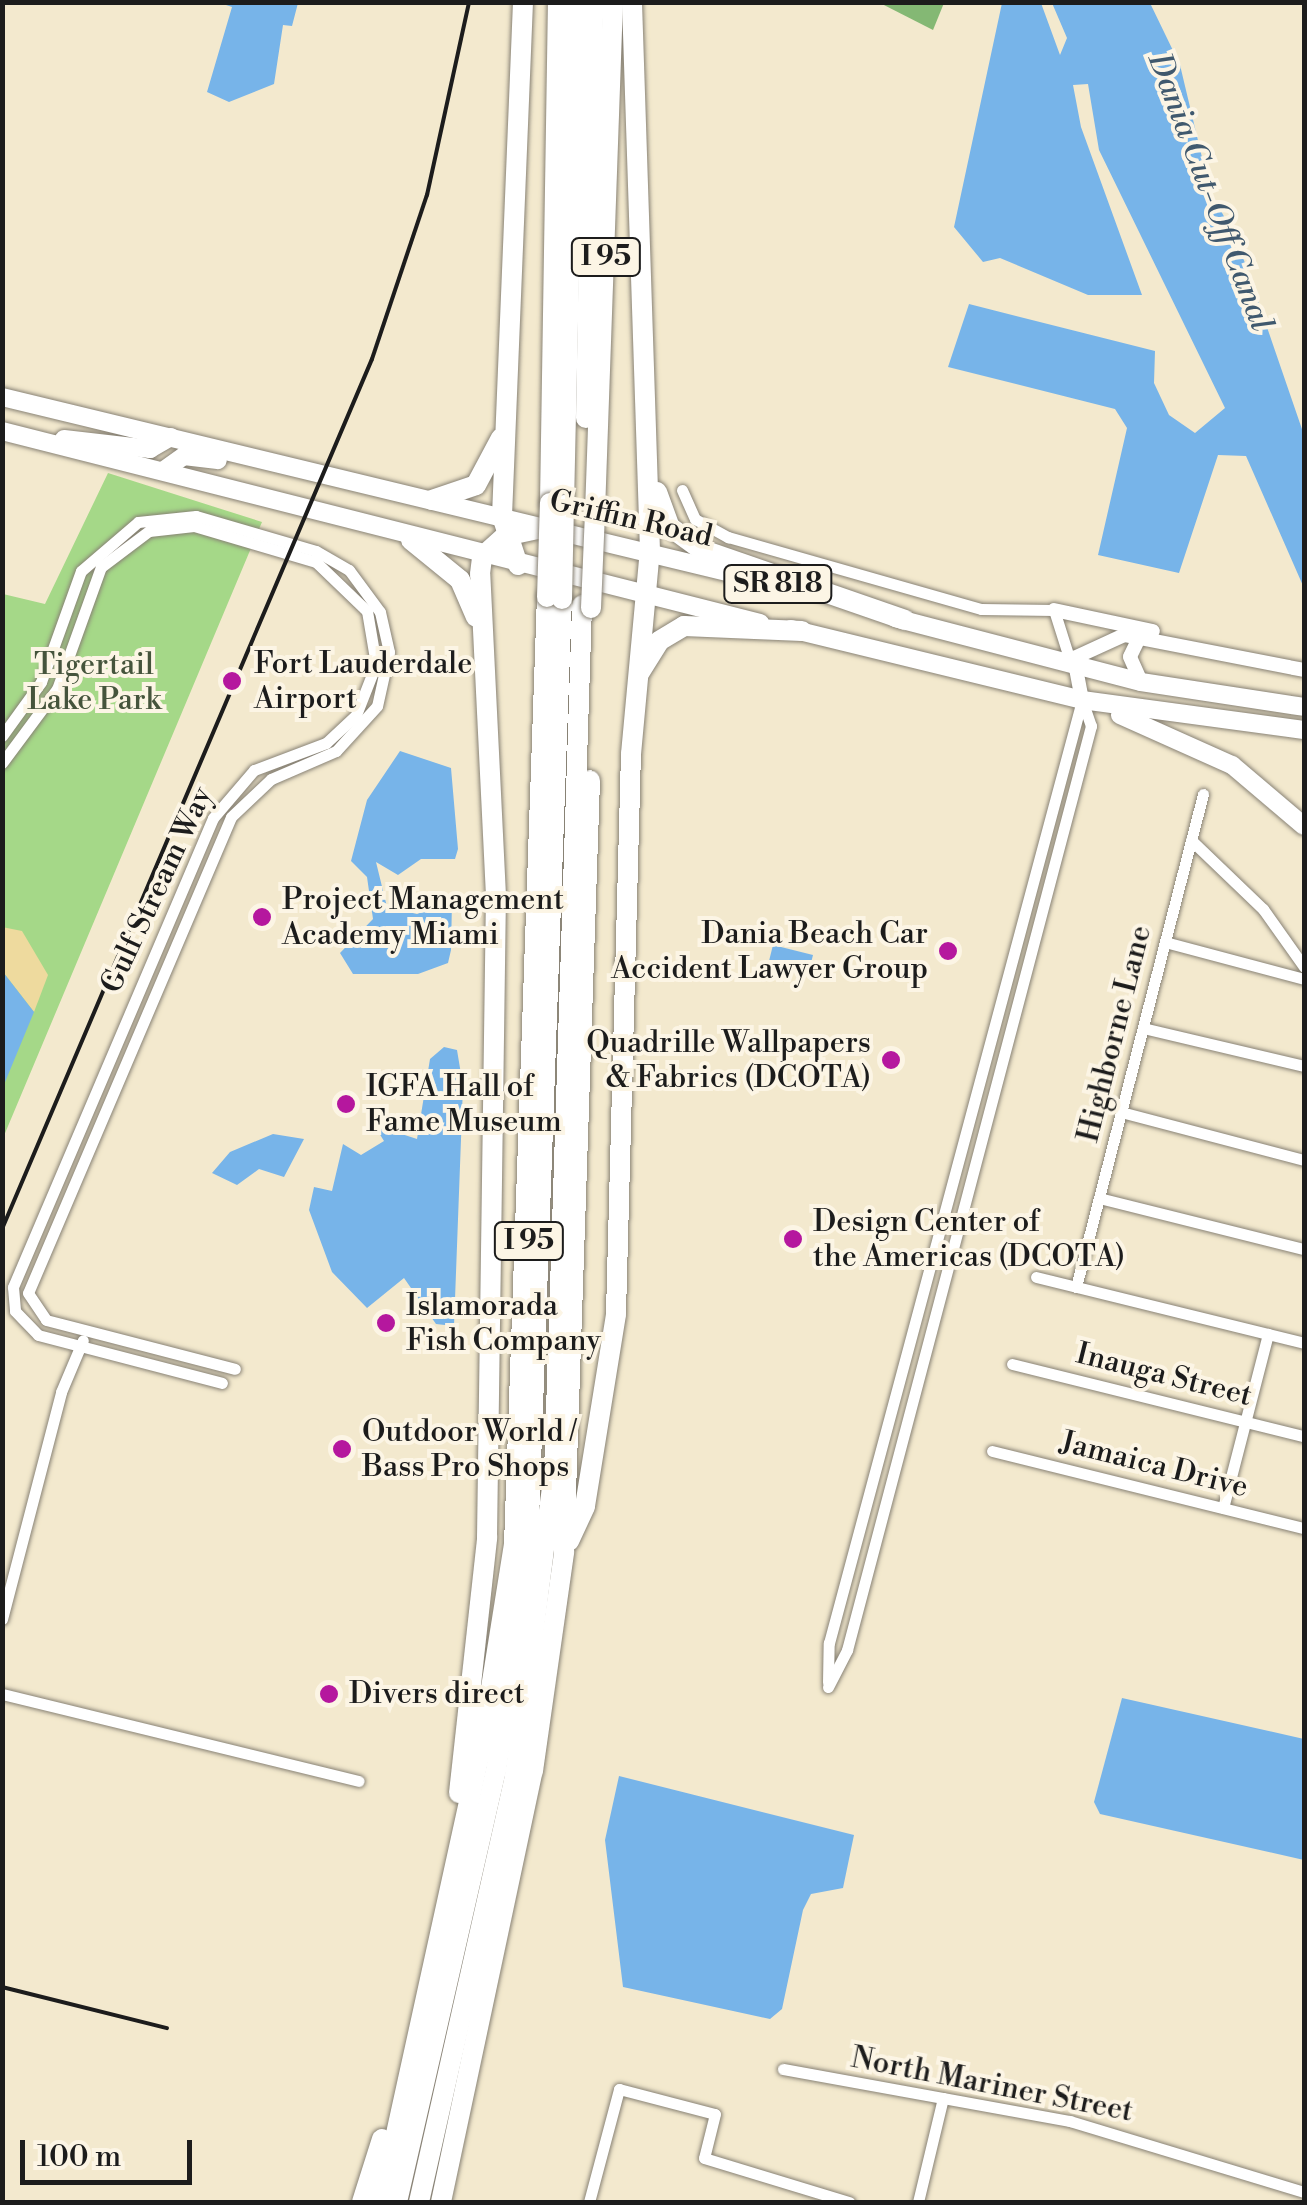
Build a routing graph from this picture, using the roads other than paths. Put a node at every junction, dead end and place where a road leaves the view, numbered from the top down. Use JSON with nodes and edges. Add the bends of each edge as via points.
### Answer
{"nodes":[{"id":1,"x":522,"y":2,"type":"edge"},
{"id":2,"x":558,"y":2,"type":"edge"},
{"id":3,"x":574,"y":2,"type":"edge"},
{"id":4,"x":593,"y":2,"type":"edge"},
{"id":5,"x":613,"y":2,"type":"edge"},
{"id":6,"x":632,"y":2,"type":"edge"},
{"id":7,"x":2,"y":396,"type":"edge"},
{"id":8,"x":511,"y":403,"type":"junction"},
{"id":9,"x":2,"y":431,"type":"edge"},
{"id":10,"x":171,"y":437,"type":"junction"},
{"id":11,"x":38,"y":440,"type":"junction"},
{"id":12,"x":268,"y":461,"type":"junction"},
{"id":13,"x":164,"y":470,"type":"junction"},
{"id":14,"x":650,"y":477,"type":"junction"},
{"id":15,"x":682,"y":490,"type":"dead end"},
{"id":16,"x":432,"y":500,"type":"junction"},
{"id":17,"x":573,"y":508,"type":"junction"},
{"id":18,"x":504,"y":526,"type":"junction"},
{"id":19,"x":547,"y":527,"type":"joint"},
{"id":20,"x":411,"y":540,"type":"junction"},
{"id":21,"x":650,"y":550,"type":"junction"},
{"id":22,"x":482,"y":557,"type":"junction"},
{"id":23,"x":518,"y":565,"type":"junction"},
{"id":24,"x":644,"y":598,"type":"junction"},
{"id":25,"x":570,"y":602,"type":"junction"},
{"id":26,"x":1054,"y":610,"type":"junction"},
{"id":27,"x":905,"y":620,"type":"junction"},
{"id":28,"x":802,"y":631,"type":"junction"},
{"id":29,"x":482,"y":633,"type":"junction"},
{"id":30,"x":1141,"y":634,"type":"junction"},
{"id":31,"x":1167,"y":637,"type":"junction"},
{"id":32,"x":1070,"y":664,"type":"junction"},
{"id":33,"x":1304,"y":670,"type":"edge"},
{"id":34,"x":638,"y":674,"type":"junction"},
{"id":35,"x":1141,"y":682,"type":"junction"},
{"id":36,"x":1082,"y":700,"type":"junction"},
{"id":37,"x":1301,"y":706,"type":"edge"},
{"id":38,"x":1302,"y":729,"type":"edge"},
{"id":39,"x":2,"y":736,"type":"edge"},
{"id":40,"x":2,"y":763,"type":"edge"},
{"id":41,"x":1203,"y":794,"type":"dead end"},
{"id":42,"x":1304,"y":826,"type":"edge"},
{"id":43,"x":1191,"y":840,"type":"junction"},
{"id":44,"x":1165,"y":942,"type":"junction"},
{"id":45,"x":1304,"y":967,"type":"edge"},
{"id":46,"x":1304,"y":979,"type":"edge"},
{"id":47,"x":1143,"y":1028,"type":"junction"},
{"id":48,"x":1304,"y":1066,"type":"edge"},
{"id":49,"x":1121,"y":1112,"type":"junction"},
{"id":50,"x":1304,"y":1160,"type":"edge"},
{"id":51,"x":1099,"y":1198,"type":"junction"},
{"id":52,"x":1304,"y":1249,"type":"edge"},
{"id":53,"x":1036,"y":1276,"type":"dead end"},
{"id":54,"x":1076,"y":1286,"type":"junction"},
{"id":55,"x":88,"y":1331,"type":"junction"},
{"id":56,"x":1268,"y":1334,"type":"junction"},
{"id":57,"x":1304,"y":1343,"type":"edge"},
{"id":58,"x":81,"y":1345,"type":"junction"},
{"id":59,"x":1012,"y":1364,"type":"dead end"},
{"id":60,"x":235,"y":1369,"type":"dead end"},
{"id":61,"x":222,"y":1384,"type":"dead end"},
{"id":62,"x":1246,"y":1421,"type":"junction"},
{"id":63,"x":1304,"y":1436,"type":"edge"},
{"id":64,"x":992,"y":1451,"type":"dead end"},
{"id":65,"x":1223,"y":1508,"type":"junction"},
{"id":66,"x":1304,"y":1528,"type":"edge"},
{"id":67,"x":564,"y":1552,"type":"junction"},
{"id":68,"x":2,"y":1619,"type":"edge"},
{"id":69,"x":2,"y":1694,"type":"edge"},
{"id":70,"x":358,"y":1781,"type":"dead end"},
{"id":71,"x":450,"y":1880,"type":"junction"},
{"id":72,"x":783,"y":2070,"type":"dead end"},
{"id":73,"x":403,"y":2086,"type":"junction"},
{"id":74,"x":943,"y":2098,"type":"junction"},
{"id":75,"x":1304,"y":2192,"type":"edge"},
{"id":76,"x":827,"y":2201,"type":"edge"},
{"id":77,"x":362,"y":2202,"type":"edge"},
{"id":78,"x":381,"y":2202,"type":"edge"},
{"id":79,"x":397,"y":2202,"type":"edge"},
{"id":80,"x":419,"y":2202,"type":"edge"},
{"id":81,"x":441,"y":2202,"type":"edge"},
{"id":82,"x":589,"y":2202,"type":"edge"},
{"id":83,"x":849,"y":2202,"type":"edge"},
{"id":84,"x":918,"y":2202,"type":"edge"}],
"edges":[{"from":1,"to":8,"type":"highway"},
{"from":2,"to":17,"type":"highway","number":"I 95"},
{"from":3,"to":17,"type":"highway"},
{"from":4,"to":17,"type":"highway"},
{"from":5,"to":17,"type":"highway","number":"I 95"},
{"from":6,"to":14,"type":"highway"},
{"from":7,"to":10,"type":"main road","name":"Griffin Road"},
{"from":8,"to":16,"type":"highway","via":[[488,472]]},
{"from":8,"to":18,"type":"highway"},
{"from":9,"to":11,"type":"main road","number":"SR 818"},
{"from":10,"to":11,"type":"main road","via":[[150,449]]},
{"from":10,"to":12,"type":"main road","name":"Griffin Road"},
{"from":11,"to":13,"type":"main road","number":"SR 818"},
{"from":12,"to":13,"type":"main road","via":[[184,456]]},
{"from":12,"to":16,"type":"main road","name":"Griffin Road"},
{"from":13,"to":20,"type":"main road","number":"SR 818"},
{"from":14,"to":21,"type":"highway"},
{"from":14,"to":27,"type":"highway","via":[[683,540]]},
{"from":15,"to":26,"type":"street","via":[[695,519],[728,537],[980,609]]},
{"from":16,"to":18,"type":"main road","name":"Griffin Road"},
{"from":17,"to":25,"type":"highway","number":"I 95","bridge":true},
{"from":17,"to":25,"type":"highway","number":"I 95","bridge":true},
{"from":18,"to":19,"type":"highway"},
{"from":18,"to":22,"type":"highway"},
{"from":18,"to":23,"type":"highway"},
{"from":19,"to":21,"type":"main road","name":"Griffin Road","number":"SR 818"},
{"from":20,"to":22,"type":"main road","number":"SR 818"},
{"from":20,"to":29,"type":"highway","via":[[459,579]]},
{"from":21,"to":24,"type":"highway"},
{"from":21,"to":27,"type":"main road","name":"Griffin Road","number":"SR 818"},
{"from":22,"to":23,"type":"main road","number":"SR 818"},
{"from":22,"to":29,"type":"highway"},
{"from":23,"to":24,"type":"main road","number":"SR 818"},
{"from":24,"to":28,"type":"main road","number":"SR 818"},
{"from":24,"to":34,"type":"highway"},
{"from":25,"to":67,"type":"highway","number":"I 95","via":[[588,1005]]},
{"from":25,"to":71,"type":"highway","number":"I 95","via":[[514,1545]]},
{"from":25,"to":79,"type":"highway","via":[[528,1547],[496,1771]]},
{"from":25,"to":80,"type":"highway","via":[[554,1473],[515,1776]]},
{"from":26,"to":31,"type":"street"},
{"from":26,"to":32,"type":"street"},
{"from":27,"to":32,"type":"main road","name":"Griffin Road","number":"SR 818"},
{"from":28,"to":34,"type":"highway","via":[[684,626],[658,642]]},
{"from":28,"to":36,"type":"main road","number":"SR 818"},
{"from":29,"to":71,"type":"highway","via":[[496,896],[487,1538]]},
{"from":30,"to":31,"type":"street"},
{"from":30,"to":32,"type":"street","via":[[1087,645]]},
{"from":30,"to":35,"type":"street","via":[[1130,658]]},
{"from":31,"to":33,"type":"street"},
{"from":32,"to":35,"type":"main road","name":"Griffin Road","number":"SR 818"},
{"from":32,"to":36,"type":"street"},
{"from":34,"to":67,"type":"highway","via":[[616,1314],[585,1506]]},
{"from":35,"to":37,"type":"main road","name":"Griffin Road","number":"SR 818"},
{"from":36,"to":36,"type":"street","via":[[829,1643],[828,1687],[846,1650],[1091,726]]},
{"from":36,"to":38,"type":"main road","number":"SR 818"},
{"from":36,"to":42,"type":"main road","via":[[1232,765]]},
{"from":39,"to":55,"type":"street","name":"Gulf Stream Way","via":[[41,682],[88,560],[149,518],[212,519],[316,550],[366,587],[384,625],[388,664],[370,718],[336,751],[256,788],[231,816],[31,1279],[37,1314]]},
{"from":40,"to":58,"type":"street","name":"Gulf Stream Way","via":[[57,688],[101,567],[149,531],[194,526],[316,562],[367,611],[376,664],[356,714],[326,743],[254,770],[212,818],[15,1276],[22,1323]]},
{"from":41,"to":43,"type":"street","name":"Highborne Lane"},
{"from":43,"to":44,"type":"street","name":"Highborne Lane"},
{"from":43,"to":45,"type":"street","via":[[1263,909]]},
{"from":44,"to":46,"type":"street"},
{"from":44,"to":47,"type":"street","name":"Highborne Lane"},
{"from":47,"to":48,"type":"street"},
{"from":47,"to":49,"type":"street","name":"Highborne Lane"},
{"from":49,"to":50,"type":"street"},
{"from":49,"to":51,"type":"street","name":"Highborne Lane"},
{"from":51,"to":52,"type":"street"},
{"from":51,"to":54,"type":"street","name":"Highborne Lane"},
{"from":53,"to":54,"type":"street"},
{"from":54,"to":56,"type":"street"},
{"from":55,"to":58,"type":"street"},
{"from":55,"to":60,"type":"street","name":"Gulf Stream Way"},
{"from":56,"to":57,"type":"street"},
{"from":56,"to":62,"type":"street"},
{"from":58,"to":61,"type":"street","name":"Gulf Stream Way"},
{"from":58,"to":68,"type":"street"},
{"from":59,"to":62,"type":"street","name":"Inauga Street"},
{"from":62,"to":63,"type":"street","name":"Inauga Street"},
{"from":62,"to":65,"type":"street"},
{"from":64,"to":65,"type":"street","name":"Jamaica Drive"},
{"from":65,"to":66,"type":"street","name":"Jamaica Drive"},
{"from":67,"to":81,"type":"highway","number":"I 95","via":[[533,1771]]},
{"from":69,"to":70,"type":"street"},
{"from":71,"to":73,"type":"highway","number":"I 95"},
{"from":72,"to":74,"type":"street","name":"North Mariner Street"},
{"from":73,"to":77,"type":"highway"},
{"from":73,"to":78,"type":"highway","number":"I 95"},
{"from":74,"to":75,"type":"street","name":"North Mariner Street","via":[[1149,2141]]},
{"from":74,"to":84,"type":"street"},
{"from":76,"to":82,"type":"street","via":[[704,2158],[714,2114],[618,2089]]},
{"from":76,"to":83,"type":"street"}]}
